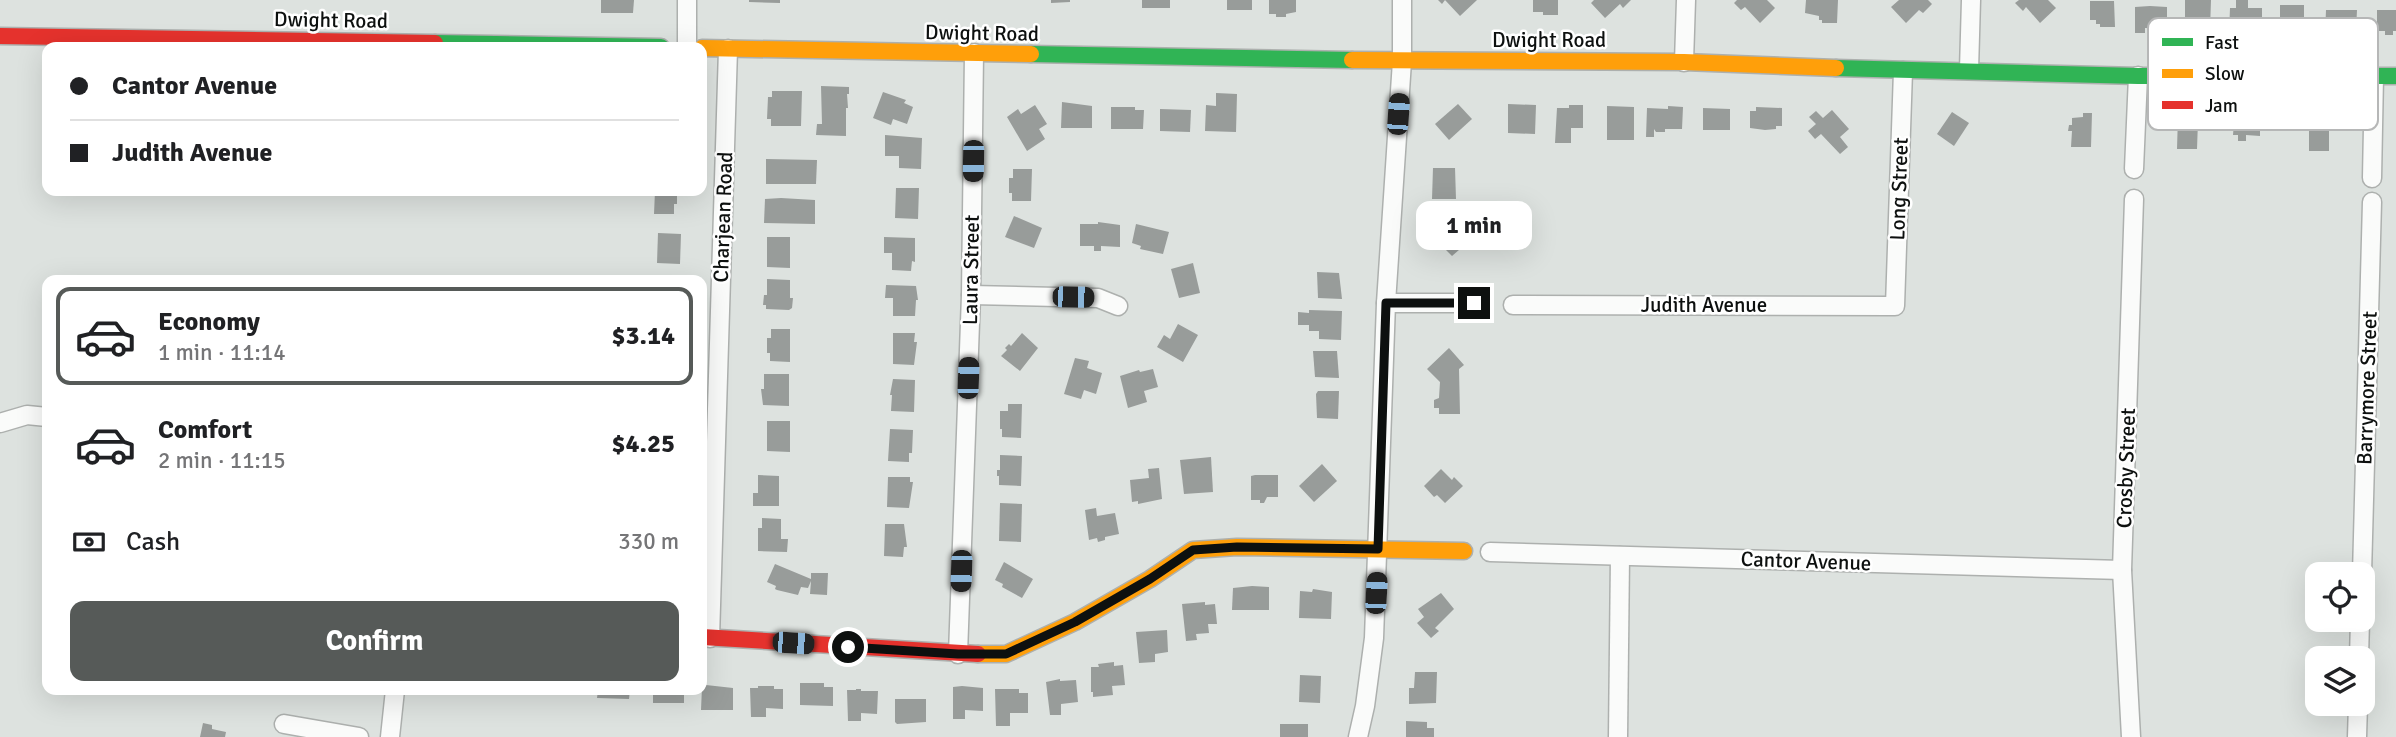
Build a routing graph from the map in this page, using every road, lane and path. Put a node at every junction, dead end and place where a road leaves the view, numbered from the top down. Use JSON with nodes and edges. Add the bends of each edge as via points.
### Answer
{"nodes":[{"id":1,"x":687,"y":0,"type":"edge"},
{"id":2,"x":1402,"y":0,"type":"edge"},
{"id":3,"x":1686,"y":0,"type":"edge"},
{"id":4,"x":1971,"y":0,"type":"edge"},
{"id":5,"x":0,"y":36,"type":"edge"},
{"id":6,"x":361,"y":42,"type":"edge"},
{"id":7,"x":687,"y":42,"type":"edge"},
{"id":8,"x":707,"y":48,"type":"edge"},
{"id":9,"x":728,"y":49,"type":"junction"},
{"id":10,"x":974,"y":54,"type":"junction"},
{"id":11,"x":1402,"y":61,"type":"junction"},
{"id":12,"x":1684,"y":62,"type":"junction"},
{"id":13,"x":1969,"y":70,"type":"junction"},
{"id":14,"x":1903,"y":71,"type":"junction"},
{"id":15,"x":2138,"y":76,"type":"junction"},
{"id":16,"x":2148,"y":76,"type":"edge"},
{"id":17,"x":2378,"y":76,"type":"edge"},
{"id":18,"x":2396,"y":76,"type":"edge"},
{"id":19,"x":2373,"y":130,"type":"edge"},
{"id":20,"x":2134,"y":169,"type":"dead end"},
{"id":21,"x":2372,"y":178,"type":"dead end"},
{"id":22,"x":2134,"y":199,"type":"dead end"},
{"id":23,"x":2372,"y":202,"type":"dead end"},
{"id":24,"x":971,"y":295,"type":"junction"},
{"id":25,"x":1386,"y":303,"type":"junction"},
{"id":26,"x":1474,"y":303,"type":"dead end"},
{"id":27,"x":1513,"y":305,"type":"dead end"},
{"id":28,"x":1118,"y":306,"type":"dead end"},
{"id":29,"x":1895,"y":306,"type":"joint"},
{"id":30,"x":42,"y":416,"type":"edge"},
{"id":31,"x":0,"y":423,"type":"edge"},
{"id":32,"x":1378,"y":549,"type":"junction"},
{"id":33,"x":1464,"y":551,"type":"dead end"},
{"id":34,"x":1490,"y":552,"type":"dead end"},
{"id":35,"x":1620,"y":556,"type":"junction"},
{"id":36,"x":2362,"y":562,"type":"edge"},
{"id":37,"x":2122,"y":570,"type":"junction"},
{"id":38,"x":707,"y":610,"type":"edge"},
{"id":39,"x":707,"y":637,"type":"edge"},
{"id":40,"x":958,"y":654,"type":"junction"},
{"id":41,"x":394,"y":695,"type":"edge"},
{"id":42,"x":2358,"y":716,"type":"edge"},
{"id":43,"x":284,"y":724,"type":"dead end"},
{"id":44,"x":359,"y":737,"type":"edge"},
{"id":45,"x":390,"y":737,"type":"edge"},
{"id":46,"x":1358,"y":737,"type":"edge"},
{"id":47,"x":1618,"y":737,"type":"edge"},
{"id":48,"x":2131,"y":737,"type":"edge"},
{"id":49,"x":2357,"y":737,"type":"edge"}],
"edges":[{"from":1,"to":7,"type":"street"},
{"from":2,"to":11,"type":"street"},
{"from":3,"to":12,"type":"street"},
{"from":4,"to":13,"type":"street"},
{"from":5,"to":6,"type":"street","name":"Dwight Road"},
{"from":8,"to":9,"type":"street","name":"Dwight Road"},
{"from":9,"to":10,"type":"street","name":"Dwight Road"},
{"from":9,"to":38,"type":"street","name":"Charjean Road"},
{"from":10,"to":11,"type":"street","name":"Dwight Road"},
{"from":10,"to":24,"type":"street","name":"Laura Street"},
{"from":11,"to":12,"type":"street","name":"Dwight Road"},
{"from":11,"to":25,"type":"street"},
{"from":12,"to":14,"type":"street","name":"Dwight Road"},
{"from":13,"to":14,"type":"street","name":"Dwight Road"},
{"from":13,"to":15,"type":"street","name":"Dwight Road"},
{"from":14,"to":29,"type":"street","name":"Long Street"},
{"from":15,"to":16,"type":"street","name":"Dwight Road"},
{"from":15,"to":20,"type":"street"},
{"from":17,"to":18,"type":"street","name":"Dwight Road"},
{"from":19,"to":21,"type":"street"},
{"from":22,"to":37,"type":"street","name":"Crosby Street"},
{"from":23,"to":36,"type":"street","name":"Barrymore Street"},
{"from":24,"to":28,"type":"street","via":[[1098,298]]},
{"from":24,"to":40,"type":"street","name":"Laura Street"},
{"from":25,"to":26,"type":"street"},
{"from":25,"to":32,"type":"street"},
{"from":27,"to":29,"type":"street","name":"Judith Avenue"},
{"from":30,"to":31,"type":"street","via":[[27,415]]},
{"from":32,"to":33,"type":"street"},
{"from":32,"to":40,"type":"street","via":[[1193,550],[1075,622],[1006,654]]},
{"from":32,"to":46,"type":"street","via":[[1372,660]]},
{"from":34,"to":35,"type":"street","name":"Cantor Avenue"},
{"from":35,"to":37,"type":"street","name":"Cantor Avenue"},
{"from":35,"to":47,"type":"street"},
{"from":37,"to":48,"type":"street","name":"Crosby Street"},
{"from":39,"to":40,"type":"street"},
{"from":41,"to":45,"type":"street"},
{"from":42,"to":49,"type":"street"},
{"from":43,"to":44,"type":"street"}]}
